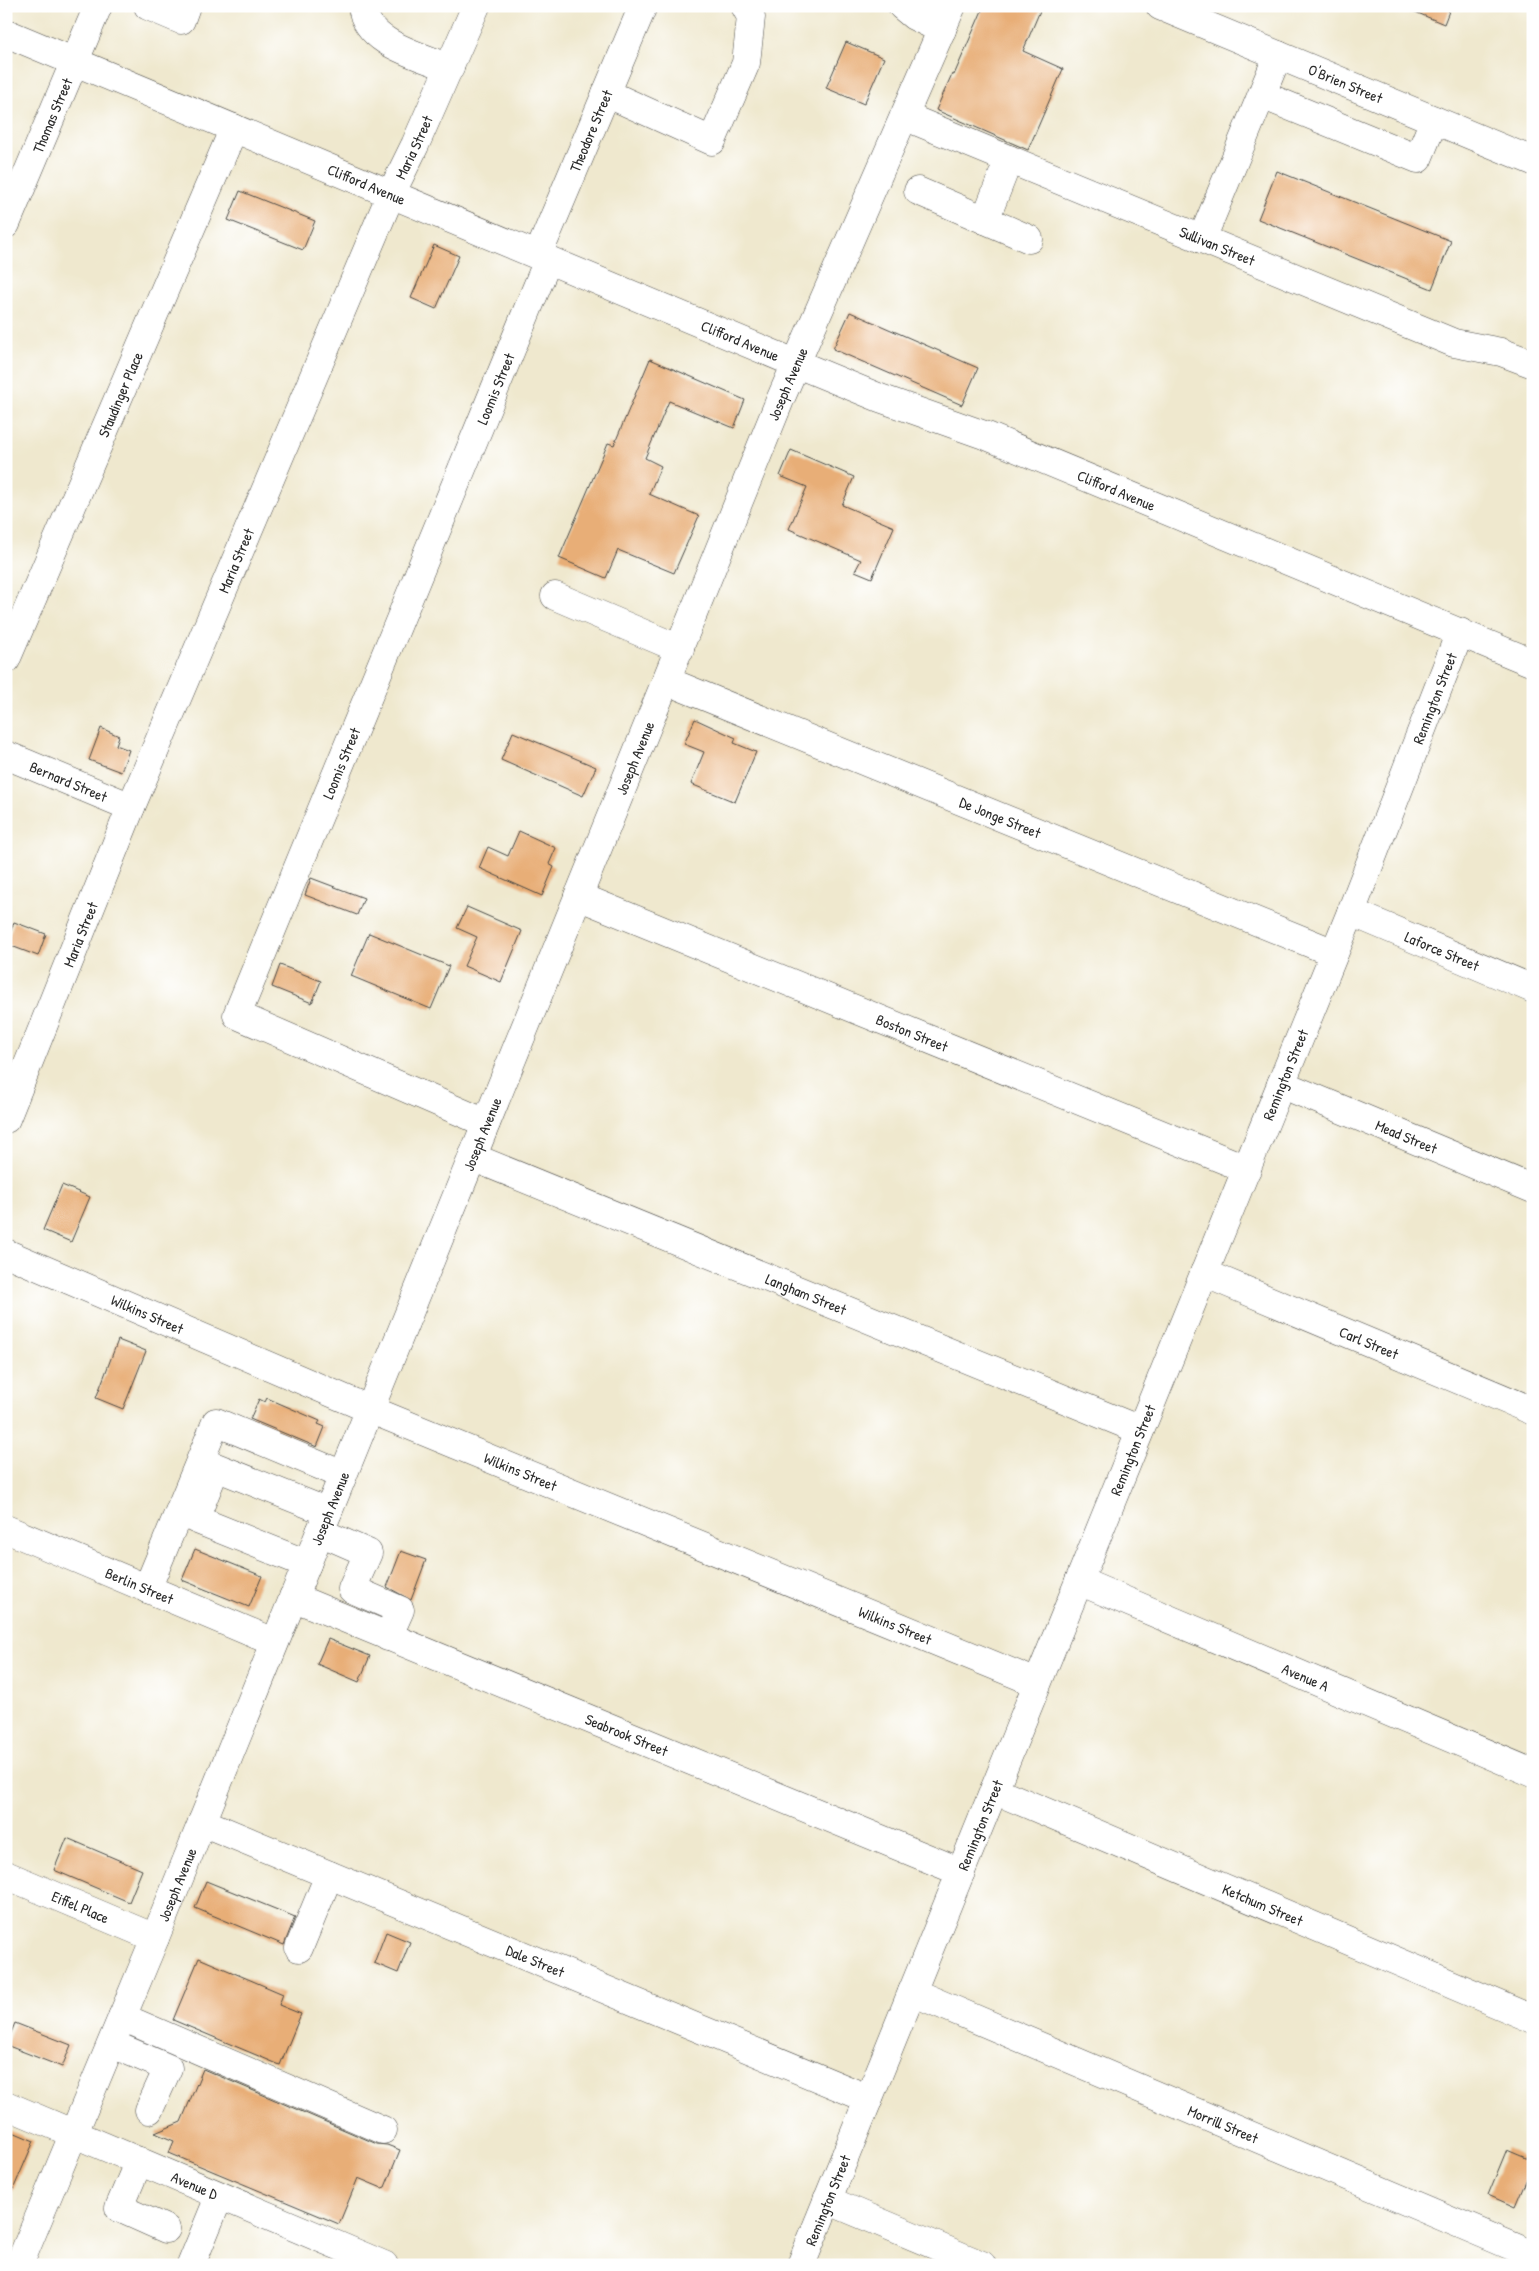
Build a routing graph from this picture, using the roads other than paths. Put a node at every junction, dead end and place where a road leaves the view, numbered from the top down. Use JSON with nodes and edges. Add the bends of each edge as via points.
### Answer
{"nodes":[{"id":1,"x":98,"y":6,"type":"edge"},
{"id":2,"x":148,"y":6,"type":"edge"},
{"id":3,"x":186,"y":6,"type":"edge"},
{"id":4,"x":362,"y":6,"type":"edge"},
{"id":5,"x":476,"y":6,"type":"edge"},
{"id":6,"x":643,"y":6,"type":"edge"},
{"id":7,"x":746,"y":6,"type":"edge"},
{"id":8,"x":902,"y":6,"type":"edge"},
{"id":9,"x":1160,"y":6,"type":"edge"},
{"id":10,"x":947,"y":18,"type":"edge"},
{"id":11,"x":6,"y":33,"type":"edge"},
{"id":12,"x":1278,"y":55,"type":"junction"},
{"id":13,"x":73,"y":62,"type":"junction"},
{"id":14,"x":450,"y":68,"type":"junction"},
{"id":15,"x":606,"y":93,"type":"junction"},
{"id":16,"x":1262,"y":94,"type":"junction"},
{"id":17,"x":904,"y":116,"type":"junction"},
{"id":18,"x":1434,"y":120,"type":"junction"},
{"id":19,"x":234,"y":128,"type":"junction"},
{"id":20,"x":1009,"y":159,"type":"junction"},
{"id":21,"x":1533,"y":161,"type":"edge"},
{"id":22,"x":918,"y":191,"type":"dead end"},
{"id":23,"x":391,"y":194,"type":"junction"},
{"id":24,"x":985,"y":220,"type":"junction"},
{"id":25,"x":6,"y":224,"type":"edge"},
{"id":26,"x":1202,"y":239,"type":"junction"},
{"id":27,"x":1029,"y":240,"type":"dead end"},
{"id":28,"x":543,"y":258,"type":"junction"},
{"id":29,"x":795,"y":363,"type":"junction"},
{"id":30,"x":1533,"y":364,"type":"edge"},
{"id":31,"x":555,"y":596,"type":"dead end"},
{"id":32,"x":1460,"y":632,"type":"junction"},
{"id":33,"x":680,"y":649,"type":"junction"},
{"id":34,"x":6,"y":660,"type":"edge"},
{"id":35,"x":1533,"y":663,"type":"edge"},
{"id":36,"x":667,"y":681,"type":"junction"},
{"id":37,"x":6,"y":755,"type":"edge"},
{"id":38,"x":131,"y":807,"type":"junction"},
{"id":39,"x":578,"y":896,"type":"junction"},
{"id":40,"x":1351,"y":912,"type":"junction"},
{"id":41,"x":1334,"y":953,"type":"junction"},
{"id":42,"x":1533,"y":989,"type":"edge"},
{"id":43,"x":1281,"y":1084,"type":"junction"},
{"id":44,"x":6,"y":1119,"type":"edge"},
{"id":45,"x":486,"y":1123,"type":"junction"},
{"id":46,"x":472,"y":1157,"type":"junction"},
{"id":47,"x":1247,"y":1169,"type":"junction"},
{"id":48,"x":1533,"y":1189,"type":"edge"},
{"id":49,"x":6,"y":1253,"type":"edge"},
{"id":50,"x":1204,"y":1273,"type":"junction"},
{"id":51,"x":370,"y":1409,"type":"junction"},
{"id":52,"x":1533,"y":1411,"type":"edge"},
{"id":53,"x":1140,"y":1430,"type":"junction"},
{"id":54,"x":343,"y":1474,"type":"junction"},
{"id":55,"x":324,"y":1522,"type":"junction"},
{"id":56,"x":6,"y":1529,"type":"edge"},
{"id":57,"x":307,"y":1564,"type":"junction"},
{"id":58,"x":1079,"y":1581,"type":"junction"},
{"id":59,"x":147,"y":1589,"type":"junction"},
{"id":60,"x":293,"y":1598,"type":"junction"},
{"id":61,"x":388,"y":1637,"type":"junction"},
{"id":62,"x":274,"y":1642,"type":"junction"},
{"id":63,"x":1037,"y":1683,"type":"junction"},
{"id":64,"x":1533,"y":1774,"type":"edge"},
{"id":65,"x":994,"y":1790,"type":"junction"},
{"id":66,"x":202,"y":1822,"type":"junction"},
{"id":67,"x":961,"y":1872,"type":"junction"},
{"id":68,"x":6,"y":1875,"type":"edge"},
{"id":69,"x":329,"y":1875,"type":"junction"},
{"id":70,"x":155,"y":1938,"type":"junction"},
{"id":71,"x":298,"y":1948,"type":"dead end"},
{"id":72,"x":912,"y":1992,"type":"junction"},
{"id":73,"x":122,"y":2017,"type":"junction"},
{"id":74,"x":1533,"y":2018,"type":"edge"},
{"id":75,"x":112,"y":2044,"type":"junction"},
{"id":76,"x":869,"y":2098,"type":"junction"},
{"id":77,"x":6,"y":2105,"type":"edge"},
{"id":78,"x":149,"y":2110,"type":"dead end"},
{"id":79,"x":384,"y":2130,"type":"dead end"},
{"id":80,"x":74,"y":2134,"type":"junction"},
{"id":81,"x":139,"y":2161,"type":"junction"},
{"id":82,"x":220,"y":2197,"type":"junction"},
{"id":83,"x":827,"y":2200,"type":"junction"},
{"id":84,"x":166,"y":2229,"type":"dead end"},
{"id":85,"x":1533,"y":2255,"type":"edge"},
{"id":86,"x":19,"y":2265,"type":"edge"},
{"id":87,"x":191,"y":2265,"type":"edge"},
{"id":88,"x":384,"y":2265,"type":"edge"},
{"id":89,"x":801,"y":2265,"type":"edge"},
{"id":90,"x":982,"y":2265,"type":"edge"}],
"edges":[{"from":1,"to":13,"type":"street","name":"Thomas Street"},
{"from":2,"to":3,"type":"street","via":[[180,20]]},
{"from":4,"to":14,"type":"street","via":[[365,20],[373,32],[386,42]]},
{"from":5,"to":14,"type":"street","name":"Maria Street"},
{"from":6,"to":15,"type":"street","name":"Theodore Street"},
{"from":7,"to":15,"type":"street","via":[[751,17],[746,63],[712,141]]},
{"from":8,"to":10,"type":"street","via":[[914,16]]},
{"from":9,"to":12,"type":"street","name":"O'Brien Street"},
{"from":10,"to":17,"type":"street","name":"Joseph Avenue"},
{"from":11,"to":13,"type":"street","name":"Clifford Avenue"},
{"from":12,"to":16,"type":"street"},
{"from":12,"to":18,"type":"street","name":"O'Brien Street"},
{"from":13,"to":19,"type":"street","name":"Clifford Avenue"},
{"from":13,"to":25,"type":"street","name":"Thomas Street"},
{"from":14,"to":23,"type":"street","name":"Maria Street"},
{"from":15,"to":28,"type":"street","name":"Theodore Street"},
{"from":16,"to":18,"type":"street","via":[[1418,159]]},
{"from":16,"to":26,"type":"street"},
{"from":17,"to":20,"type":"street","name":"Sullivan Street"},
{"from":17,"to":29,"type":"street","name":"Joseph Avenue"},
{"from":18,"to":21,"type":"street","name":"O'Brien Street"},
{"from":19,"to":23,"type":"street","name":"Clifford Avenue"},
{"from":19,"to":34,"type":"street","name":"Staudinger Place"},
{"from":20,"to":24,"type":"street"},
{"from":20,"to":26,"type":"street","name":"Sullivan Street"},
{"from":22,"to":24,"type":"street"},
{"from":23,"to":28,"type":"street","name":"Clifford Avenue"},
{"from":23,"to":38,"type":"street","name":"Maria Street"},
{"from":24,"to":27,"type":"street"},
{"from":26,"to":30,"type":"street","name":"Sullivan Street","via":[[1454,343],[1501,352]]},
{"from":28,"to":29,"type":"street","name":"Clifford Avenue"},
{"from":28,"to":45,"type":"street","name":"Loomis Street","via":[[237,1015]]},
{"from":29,"to":32,"type":"street","name":"Clifford Avenue","via":[[880,398],[987,436]]},
{"from":29,"to":33,"type":"street","name":"Joseph Avenue"},
{"from":31,"to":33,"type":"street"},
{"from":32,"to":35,"type":"street","name":"Clifford Avenue"},
{"from":32,"to":40,"type":"street","name":"Remington Street"},
{"from":33,"to":36,"type":"street","name":"Joseph Avenue"},
{"from":36,"to":39,"type":"street","name":"Joseph Avenue"},
{"from":36,"to":41,"type":"street","name":"De Jonge Street"},
{"from":37,"to":38,"type":"street","name":"Bernard Street"},
{"from":38,"to":44,"type":"street","name":"Maria Street"},
{"from":39,"to":45,"type":"street","name":"Joseph Avenue"},
{"from":39,"to":47,"type":"street","name":"Boston Street"},
{"from":40,"to":41,"type":"street","name":"Remington Street"},
{"from":40,"to":42,"type":"street","name":"Laforce Street"},
{"from":41,"to":43,"type":"street","name":"Remington Street"},
{"from":43,"to":47,"type":"street","name":"Remington Street"},
{"from":43,"to":48,"type":"street","name":"Mead Street"},
{"from":45,"to":46,"type":"street","name":"Joseph Avenue"},
{"from":46,"to":51,"type":"street","name":"Joseph Avenue"},
{"from":46,"to":53,"type":"street","name":"Langham Street"},
{"from":47,"to":50,"type":"street","name":"Remington Street"},
{"from":49,"to":51,"type":"street","name":"Wilkins Street"},
{"from":50,"to":52,"type":"street","name":"Carl Street"},
{"from":50,"to":53,"type":"street","name":"Remington Street"},
{"from":51,"to":54,"type":"street","name":"Joseph Avenue"},
{"from":51,"to":63,"type":"street","name":"Wilkins Street"},
{"from":53,"to":58,"type":"street","name":"Remington Street"},
{"from":54,"to":55,"type":"street","name":"Joseph Avenue"},
{"from":54,"to":59,"type":"street","via":[[216,1422]]},
{"from":55,"to":57,"type":"street","name":"Joseph Avenue"},
{"from":55,"to":57,"type":"street","via":[[216,1467],[195,1519]]},
{"from":55,"to":61,"type":"street","via":[[368,1553],[352,1589],[400,1610]]},
{"from":56,"to":59,"type":"street","name":"Berlin Street"},
{"from":57,"to":60,"type":"street","name":"Joseph Avenue"},
{"from":58,"to":63,"type":"street","name":"Remington Street"},
{"from":58,"to":64,"type":"street","name":"Avenue A"},
{"from":59,"to":62,"type":"street","name":"Berlin Street"},
{"from":60,"to":61,"type":"street","name":"Seabrook Street"},
{"from":60,"to":62,"type":"street","name":"Joseph Avenue"},
{"from":61,"to":67,"type":"street","name":"Seabrook Street"},
{"from":62,"to":66,"type":"street","name":"Joseph Avenue"},
{"from":63,"to":65,"type":"street","name":"Remington Street"},
{"from":65,"to":67,"type":"street","name":"Remington Street"},
{"from":65,"to":74,"type":"street","name":"Ketchum Street"},
{"from":66,"to":69,"type":"street","name":"Dale Street"},
{"from":66,"to":70,"type":"street","name":"Joseph Avenue"},
{"from":67,"to":72,"type":"street","name":"Remington Street"},
{"from":68,"to":70,"type":"street","name":"Eiffel Place"},
{"from":69,"to":71,"type":"street"},
{"from":69,"to":76,"type":"street","name":"Dale Street"},
{"from":70,"to":73,"type":"street","name":"Joseph Avenue"},
{"from":72,"to":76,"type":"street","name":"Remington Street"},
{"from":72,"to":85,"type":"street","name":"Morrill Street"},
{"from":73,"to":75,"type":"street","name":"Joseph Avenue"},
{"from":73,"to":79,"type":"street"},
{"from":75,"to":78,"type":"street","via":[[168,2068]]},
{"from":75,"to":80,"type":"street","name":"Joseph Avenue"},
{"from":76,"to":83,"type":"street","name":"Remington Street"},
{"from":77,"to":80,"type":"street","name":"Avenue D"},
{"from":80,"to":81,"type":"street","name":"Avenue D"},
{"from":80,"to":86,"type":"street","name":"Joseph Avenue"},
{"from":81,"to":82,"type":"street","name":"Avenue D"},
{"from":81,"to":84,"type":"street","via":[[119,2208]]},
{"from":82,"to":87,"type":"street"},
{"from":82,"to":88,"type":"street","name":"Avenue D"},
{"from":83,"to":89,"type":"street","name":"Remington Street"},
{"from":83,"to":90,"type":"street"}]}
